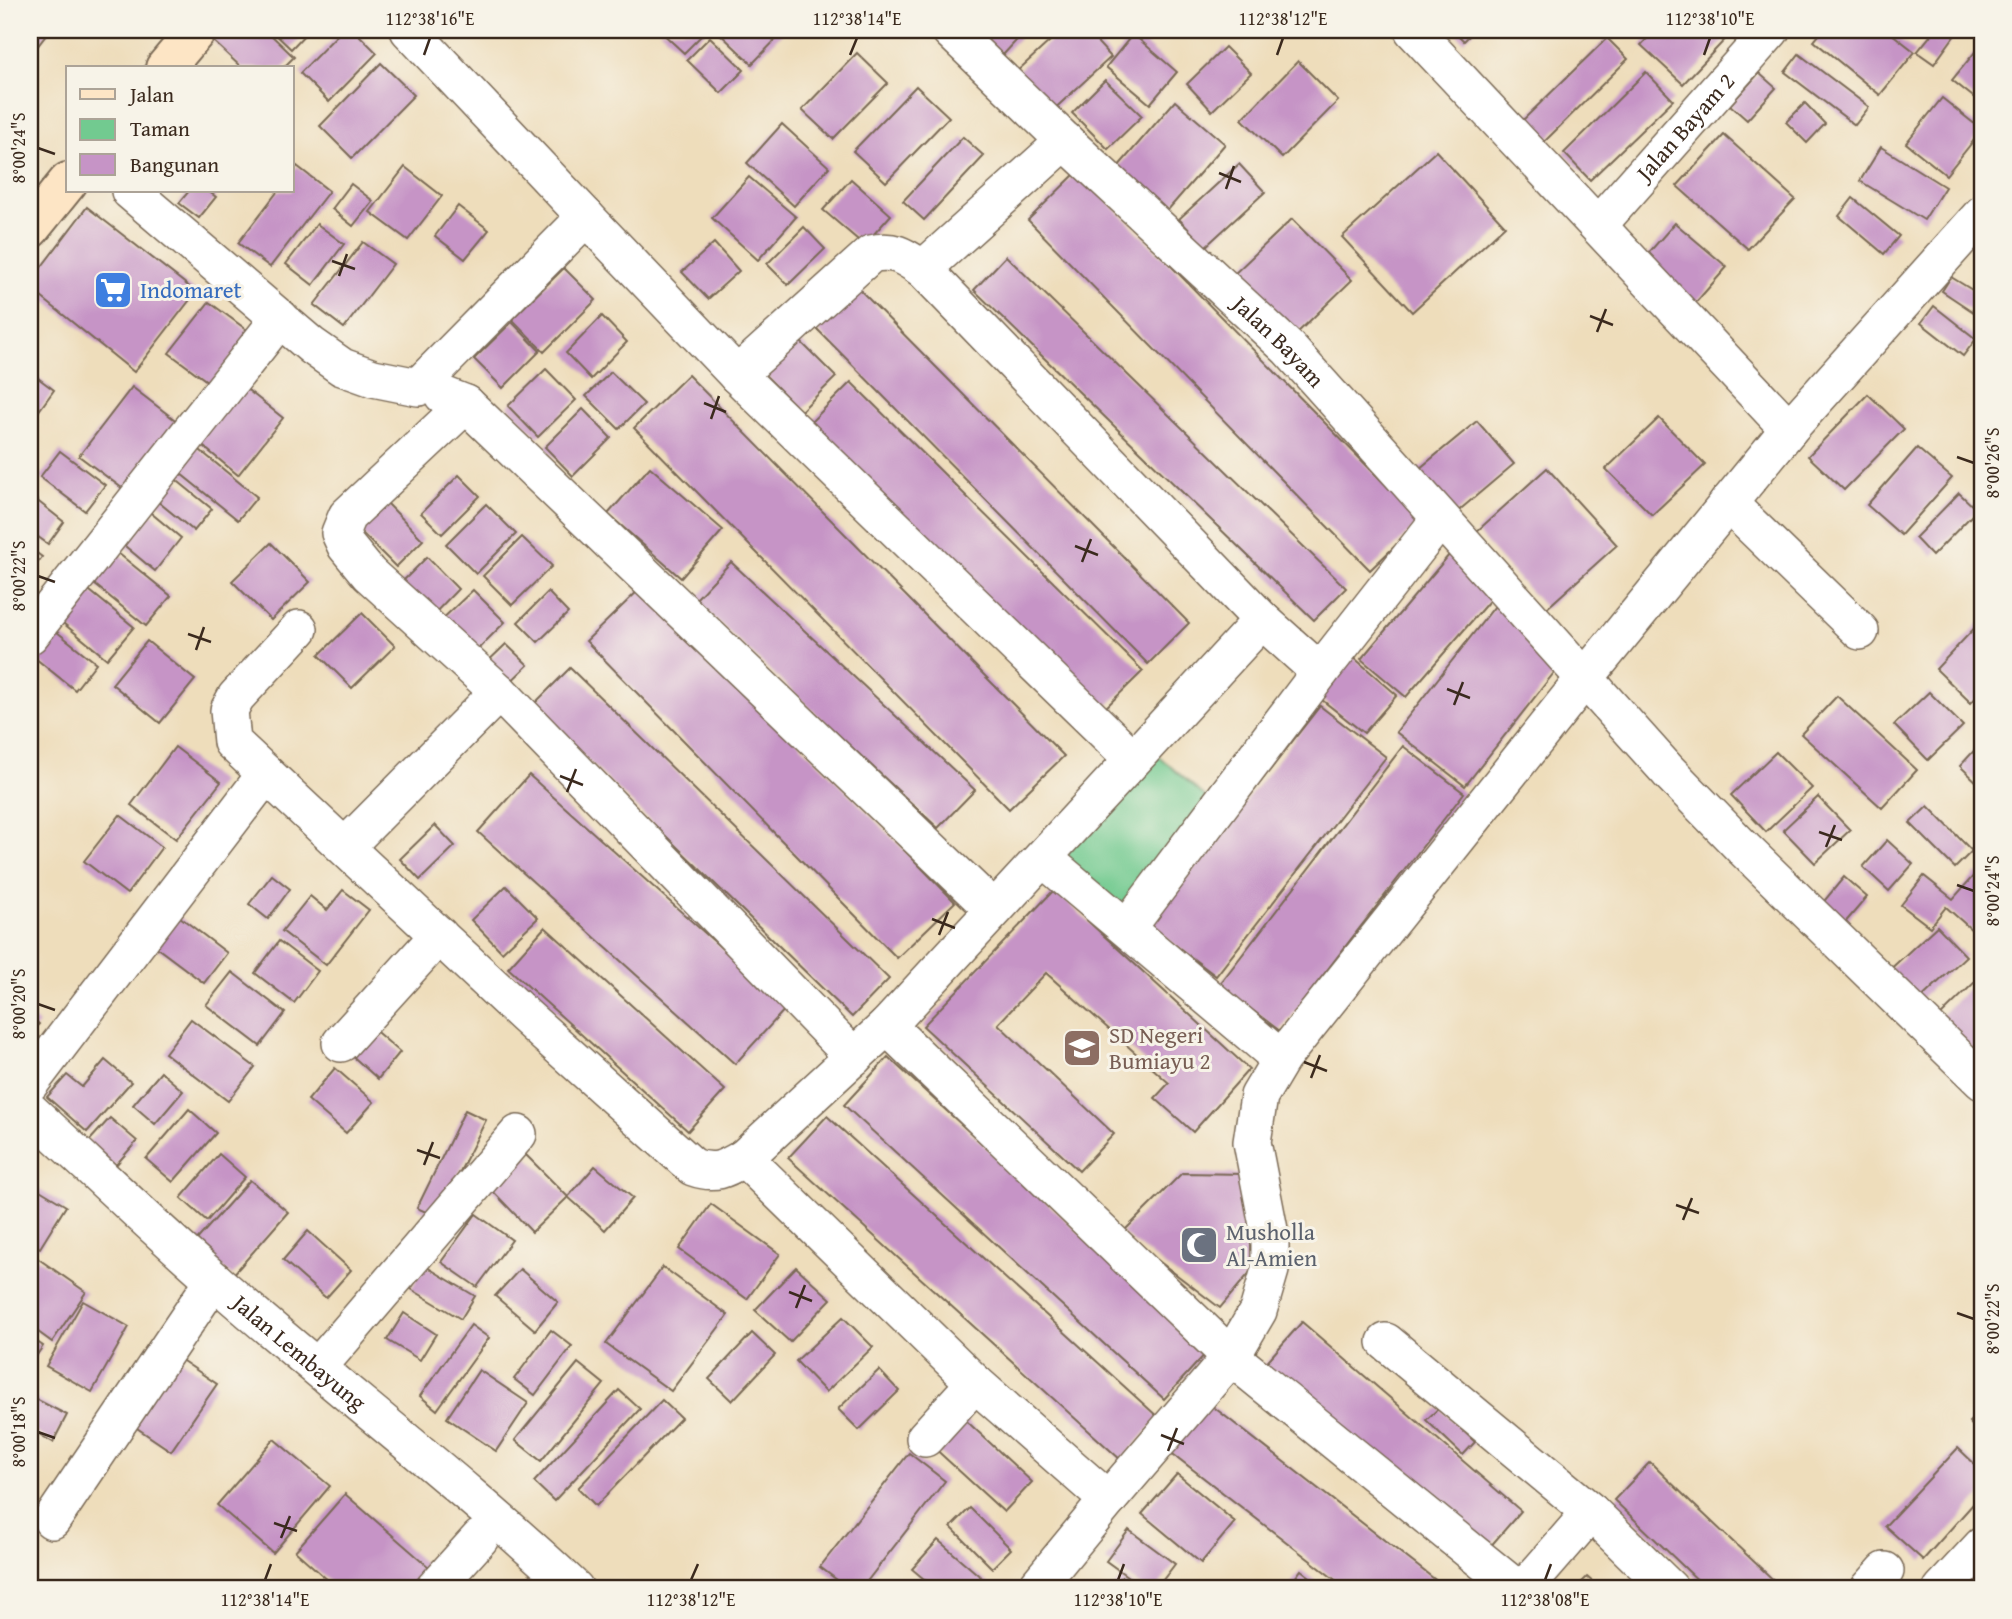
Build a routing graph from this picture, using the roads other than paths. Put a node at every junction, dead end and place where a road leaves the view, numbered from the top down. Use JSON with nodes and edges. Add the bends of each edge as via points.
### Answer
{"nodes":[{"id":1,"x":197,"y":30,"type":"edge"},
{"id":2,"x":409,"y":30,"type":"edge"},
{"id":3,"x":950,"y":30,"type":"edge"},
{"id":4,"x":1413,"y":30,"type":"edge"},
{"id":5,"x":1771,"y":30,"type":"edge"},
{"id":6,"x":167,"y":66,"type":"edge"},
{"id":7,"x":1065,"y":141,"type":"junction"},
{"id":8,"x":66,"y":184,"type":"edge"},
{"id":9,"x":131,"y":192,"type":"edge"},
{"id":10,"x":1982,"y":214,"type":"edge"},
{"id":11,"x":586,"y":217,"type":"junction"},
{"id":12,"x":1599,"y":224,"type":"junction"},
{"id":13,"x":30,"y":229,"type":"edge"},
{"id":14,"x":923,"y":270,"type":"junction"},
{"id":15,"x":281,"y":318,"type":"junction"},
{"id":16,"x":737,"y":375,"type":"junction"},
{"id":17,"x":418,"y":387,"type":"junction"},
{"id":18,"x":466,"y":404,"type":"junction"},
{"id":19,"x":1789,"y":429,"type":"junction"},
{"id":20,"x":1728,"y":503,"type":"junction"},
{"id":21,"x":1440,"y":519,"type":"junction"},
{"id":22,"x":1262,"y":621,"type":"junction"},
{"id":23,"x":299,"y":629,"type":"dead end"},
{"id":24,"x":1860,"y":631,"type":"dead end"},
{"id":25,"x":30,"y":635,"type":"edge"},
{"id":26,"x":1320,"y":672,"type":"junction"},
{"id":27,"x":1585,"y":678,"type":"junction"},
{"id":28,"x":499,"y":692,"type":"junction"},
{"id":29,"x":1133,"y":759,"type":"junction"},
{"id":30,"x":266,"y":774,"type":"junction"},
{"id":31,"x":345,"y":847,"type":"junction"},
{"id":32,"x":1043,"y":858,"type":"junction"},
{"id":33,"x":993,"y":909,"type":"junction"},
{"id":34,"x":1127,"y":928,"type":"junction"},
{"id":35,"x":439,"y":935,"type":"junction"},
{"id":36,"x":887,"y":1026,"type":"junction"},
{"id":37,"x":341,"y":1043,"type":"dead end"},
{"id":38,"x":854,"y":1057,"type":"junction"},
{"id":39,"x":1281,"y":1059,"type":"junction"},
{"id":40,"x":1982,"y":1081,"type":"edge"},
{"id":41,"x":30,"y":1083,"type":"edge"},
{"id":42,"x":30,"y":1111,"type":"edge"},
{"id":43,"x":518,"y":1134,"type":"dead end"},
{"id":44,"x":744,"y":1158,"type":"junction"},
{"id":45,"x":214,"y":1280,"type":"junction"},
{"id":46,"x":1385,"y":1342,"type":"dead end"},
{"id":47,"x":1231,"y":1357,"type":"junction"},
{"id":48,"x":318,"y":1367,"type":"junction"},
{"id":49,"x":975,"y":1383,"type":"junction"},
{"id":50,"x":925,"y":1438,"type":"dead end"},
{"id":51,"x":1108,"y":1500,"type":"junction"},
{"id":52,"x":1591,"y":1512,"type":"junction"},
{"id":53,"x":51,"y":1520,"type":"dead end"},
{"id":54,"x":480,"y":1538,"type":"dead end"},
{"id":55,"x":1982,"y":1546,"type":"edge"},
{"id":56,"x":434,"y":1589,"type":"edge"},
{"id":57,"x":575,"y":1589,"type":"edge"},
{"id":58,"x":1035,"y":1589,"type":"edge"},
{"id":59,"x":1517,"y":1589,"type":"edge"},
{"id":60,"x":1524,"y":1589,"type":"edge"},
{"id":61,"x":1670,"y":1589,"type":"edge"},
{"id":62,"x":1942,"y":1589,"type":"edge"}],
"edges":[{"from":1,"to":6,"type":"main road"},
{"from":2,"to":11,"type":"street"},
{"from":3,"to":7,"type":"street","name":"Jalan Bayam"},
{"from":4,"to":12,"type":"street"},
{"from":5,"to":12,"type":"street","name":"Jalan Bayam 2"},
{"from":7,"to":14,"type":"street"},
{"from":7,"to":21,"type":"street","name":"Jalan Bayam","via":[[1288,348]]},
{"from":8,"to":13,"type":"main road"},
{"from":9,"to":15,"type":"street"},
{"from":10,"to":19,"type":"street"},
{"from":11,"to":16,"type":"street"},
{"from":11,"to":17,"type":"street"},
{"from":12,"to":19,"type":"street"},
{"from":14,"to":16,"type":"street","via":[[899,253],[871,254]]},
{"from":14,"to":22,"type":"street"},
{"from":15,"to":17,"type":"street","via":[[342,367]]},
{"from":15,"to":25,"type":"street"},
{"from":16,"to":29,"type":"street"},
{"from":17,"to":18,"type":"street"},
{"from":18,"to":28,"type":"street","via":[[346,516],[340,533],[369,574]]},
{"from":18,"to":33,"type":"street"},
{"from":19,"to":20,"type":"street"},
{"from":20,"to":24,"type":"street"},
{"from":20,"to":27,"type":"street"},
{"from":21,"to":26,"type":"street"},
{"from":21,"to":27,"type":"street","name":"Jalan Bayam"},
{"from":22,"to":26,"type":"street"},
{"from":22,"to":29,"type":"street"},
{"from":23,"to":30,"type":"street","via":[[229,710],[232,742]]},
{"from":26,"to":34,"type":"street"},
{"from":27,"to":39,"type":"street"},
{"from":27,"to":40,"type":"street","name":"Jalan Bayam","via":[[1744,849]]},
{"from":28,"to":31,"type":"street"},
{"from":28,"to":38,"type":"street"},
{"from":29,"to":32,"type":"street"},
{"from":30,"to":31,"type":"street"},
{"from":30,"to":41,"type":"street"},
{"from":31,"to":35,"type":"street"},
{"from":32,"to":33,"type":"street"},
{"from":32,"to":34,"type":"street"},
{"from":33,"to":36,"type":"street"},
{"from":34,"to":39,"type":"street"},
{"from":35,"to":37,"type":"street"},
{"from":35,"to":44,"type":"street","via":[[693,1167],[721,1172]]},
{"from":36,"to":38,"type":"street"},
{"from":36,"to":47,"type":"street"},
{"from":38,"to":44,"type":"street"},
{"from":39,"to":47,"type":"street","via":[[1259,1096],[1252,1142],[1270,1235],[1270,1270],[1258,1311]]},
{"from":42,"to":45,"type":"street","name":"Jalan Lembayung"},
{"from":43,"to":48,"type":"street"},
{"from":44,"to":49,"type":"street"},
{"from":45,"to":48,"type":"street","name":"Jalan Lembayung"},
{"from":45,"to":53,"type":"street"},
{"from":46,"to":52,"type":"street"},
{"from":47,"to":51,"type":"street"},
{"from":47,"to":59,"type":"street"},
{"from":48,"to":57,"type":"street","name":"Jalan Lembayung"},
{"from":49,"to":50,"type":"street"},
{"from":49,"to":51,"type":"street"},
{"from":51,"to":58,"type":"street"},
{"from":52,"to":60,"type":"street"},
{"from":52,"to":61,"type":"street"},
{"from":54,"to":56,"type":"street"},
{"from":55,"to":62,"type":"street"}]}
